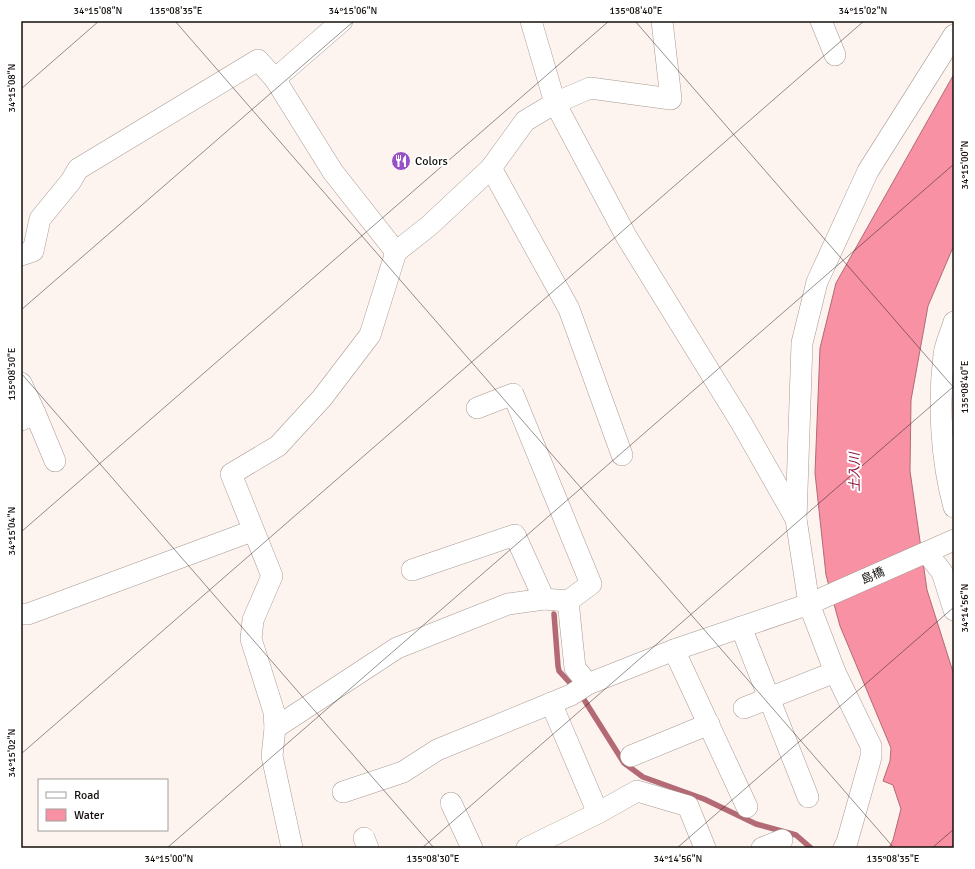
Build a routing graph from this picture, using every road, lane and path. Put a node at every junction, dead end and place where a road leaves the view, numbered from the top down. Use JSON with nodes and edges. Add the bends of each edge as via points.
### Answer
{"nodes":[{"id":1,"x":342,"y":21,"type":"edge"},
{"id":2,"x":531,"y":21,"type":"edge"},
{"id":3,"x":662,"y":21,"type":"edge"},
{"id":4,"x":821,"y":21,"type":"edge"},
{"id":5,"x":954,"y":35,"type":"edge"},
{"id":6,"x":835,"y":55,"type":"dead end"},
{"id":7,"x":276,"y":80,"type":"junction"},
{"id":8,"x":555,"y":103,"type":"junction"},
{"id":9,"x":491,"y":168,"type":"junction"},
{"id":10,"x":396,"y":252,"type":"junction"},
{"id":11,"x":21,"y":255,"type":"edge"},
{"id":12,"x":954,"y":322,"type":"edge"},
{"id":13,"x":21,"y":383,"type":"edge"},
{"id":14,"x":948,"y":398,"type":"edge"},
{"id":15,"x":477,"y":408,"type":"dead end"},
{"id":16,"x":28,"y":417,"type":"edge"},
{"id":17,"x":622,"y":455,"type":"dead end"},
{"id":18,"x":55,"y":461,"type":"dead end"},
{"id":19,"x":954,"y":507,"type":"edge"},
{"id":20,"x":796,"y":519,"type":"junction"},
{"id":21,"x":252,"y":531,"type":"junction"},
{"id":22,"x":954,"y":540,"type":"edge"},
{"id":23,"x":927,"y":553,"type":"junction"},
{"id":24,"x":412,"y":570,"type":"dead end"},
{"id":25,"x":544,"y":599,"type":"junction"},
{"id":26,"x":568,"y":601,"type":"junction"},
{"id":27,"x":814,"y":601,"type":"junction"},
{"id":28,"x":954,"y":610,"type":"edge"},
{"id":29,"x":21,"y":614,"type":"edge"},
{"id":30,"x":741,"y":627,"type":"junction"},
{"id":31,"x":674,"y":650,"type":"junction"},
{"id":32,"x":835,"y":672,"type":"junction"},
{"id":33,"x":588,"y":684,"type":"junction"},
{"id":34,"x":769,"y":698,"type":"junction"},
{"id":35,"x":551,"y":703,"type":"junction"},
{"id":36,"x":744,"y":708,"type":"dead end"},
{"id":37,"x":709,"y":724,"type":"junction"},
{"id":38,"x":274,"y":728,"type":"junction"},
{"id":39,"x":631,"y":756,"type":"dead end"},
{"id":40,"x":343,"y":792,"type":"dead end"},
{"id":41,"x":808,"y":797,"type":"dead end"},
{"id":42,"x":450,"y":803,"type":"dead end"},
{"id":43,"x":747,"y":807,"type":"dead end"},
{"id":44,"x":598,"y":813,"type":"junction"},
{"id":45,"x":782,"y":840,"type":"dead end"},
{"id":46,"x":292,"y":848,"type":"edge"},
{"id":47,"x":472,"y":848,"type":"edge"},
{"id":48,"x":528,"y":848,"type":"edge"},
{"id":49,"x":705,"y":848,"type":"edge"},
{"id":50,"x":762,"y":848,"type":"edge"},
{"id":51,"x":844,"y":848,"type":"edge"}],
"edges":[{"from":1,"to":7,"type":"street"},
{"from":2,"to":8,"type":"street"},
{"from":3,"to":8,"type":"street","via":[[671,99],[590,88]]},
{"from":4,"to":6,"type":"street"},
{"from":5,"to":20,"type":"street","via":[[868,171],[817,282],[802,343]]},
{"from":7,"to":10,"type":"street","via":[[333,172]]},
{"from":7,"to":11,"type":"street","via":[[258,60],[78,168],[71,181],[40,219],[32,251]]},
{"from":8,"to":9,"type":"street","via":[[525,121]]},
{"from":8,"to":20,"type":"street","via":[[626,236],[742,424]]},
{"from":9,"to":10,"type":"street","via":[[430,225]]},
{"from":9,"to":17,"type":"street","via":[[569,309]]},
{"from":10,"to":21,"type":"street","via":[[370,335],[322,398],[278,446],[230,474]]},
{"from":12,"to":14,"type":"street","via":[[944,354]]},
{"from":13,"to":16,"type":"street"},
{"from":14,"to":19,"type":"street","via":[[941,421],[948,487]]},
{"from":15,"to":26,"type":"street","via":[[513,394],[591,584]]},
{"from":16,"to":18,"type":"street"},
{"from":20,"to":27,"type":"street"},
{"from":21,"to":29,"type":"street","via":[[36,612]]},
{"from":21,"to":38,"type":"street","via":[[272,576],[253,620],[251,639],[274,712]]},
{"from":22,"to":23,"type":"street","name":"島橋"},
{"from":23,"to":27,"type":"street","name":"島橋"},
{"from":23,"to":28,"type":"street","via":[[942,572]]},
{"from":24,"to":25,"type":"street","via":[[516,535]]},
{"from":25,"to":26,"type":"street"},
{"from":25,"to":38,"type":"street","via":[[508,604],[397,648]]},
{"from":26,"to":33,"type":"street","via":[[575,668]]},
{"from":27,"to":30,"type":"street","name":"島橋"},
{"from":27,"to":32,"type":"street"},
{"from":30,"to":31,"type":"street","name":"島橋"},
{"from":30,"to":34,"type":"street"},
{"from":31,"to":33,"type":"street","name":"島橋"},
{"from":31,"to":37,"type":"street"},
{"from":32,"to":34,"type":"street"},
{"from":32,"to":51,"type":"street","via":[[871,746],[871,757]]},
{"from":33,"to":35,"type":"street","name":"島橋","via":[[571,695]]},
{"from":34,"to":36,"type":"street"},
{"from":34,"to":41,"type":"street"},
{"from":35,"to":40,"type":"street","name":"島橋","via":[[437,750],[403,772]]},
{"from":35,"to":44,"type":"street"},
{"from":37,"to":39,"type":"street"},
{"from":37,"to":43,"type":"street"},
{"from":38,"to":46,"type":"street","via":[[272,756]]},
{"from":42,"to":47,"type":"street"},
{"from":44,"to":48,"type":"street"},
{"from":44,"to":49,"type":"street","via":[[637,791],[688,806]]},
{"from":45,"to":50,"type":"street"}]}
